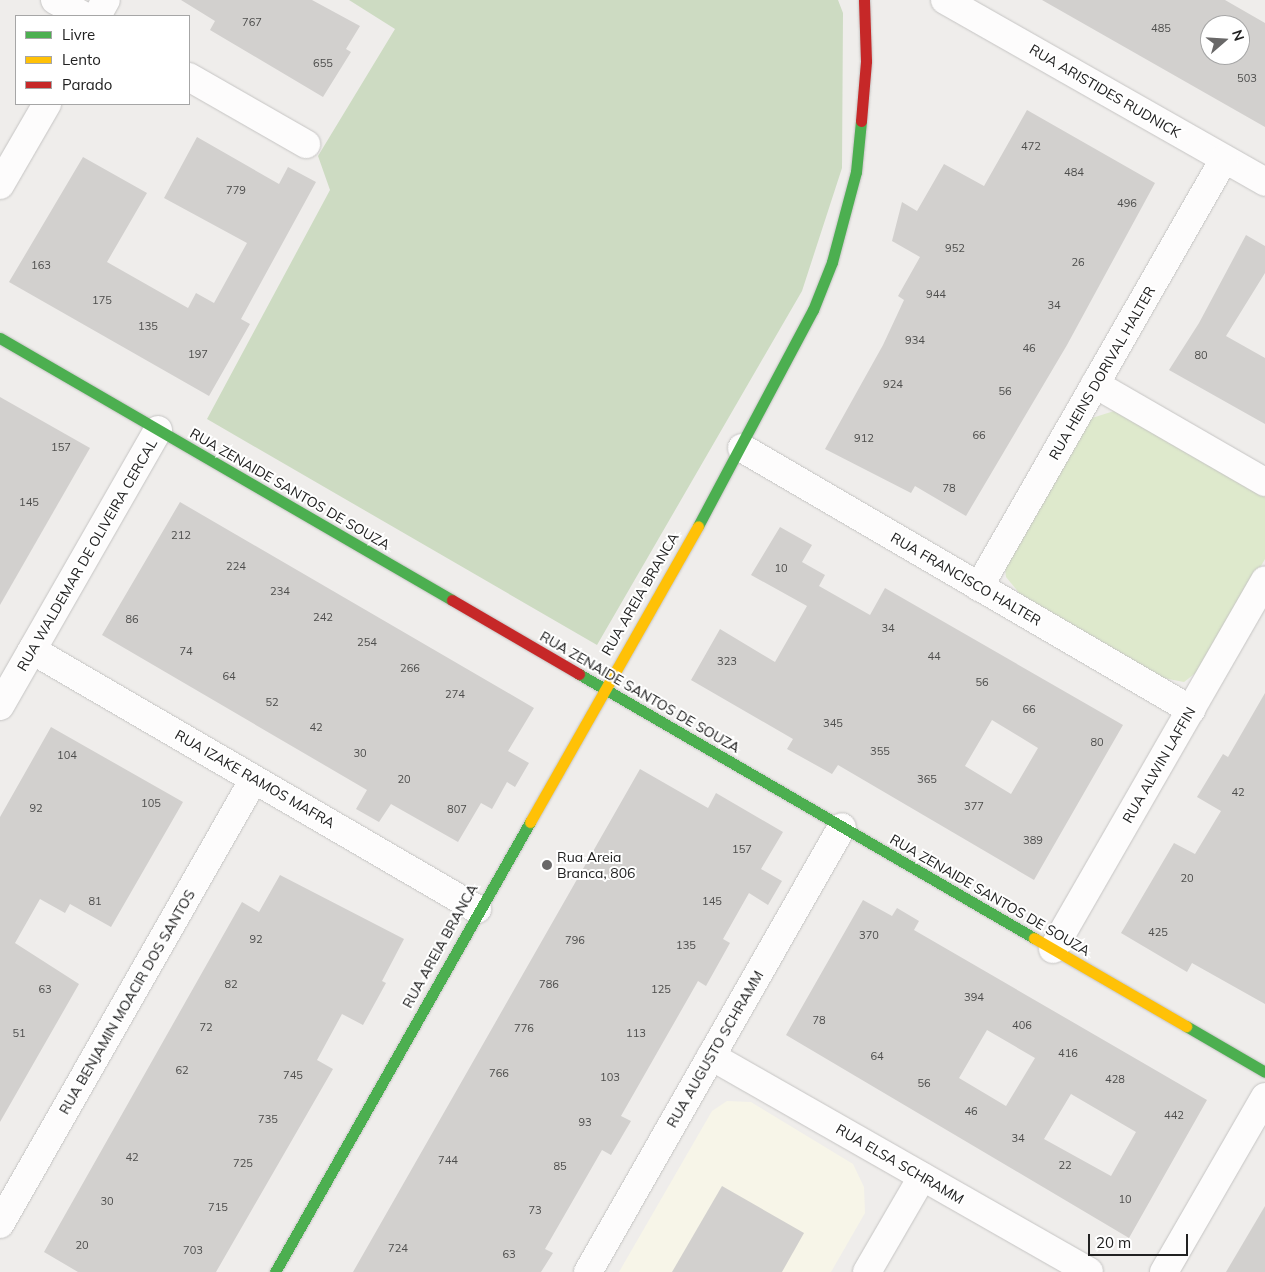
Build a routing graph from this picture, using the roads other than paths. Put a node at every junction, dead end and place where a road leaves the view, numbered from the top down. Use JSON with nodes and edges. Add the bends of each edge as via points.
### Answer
{"nodes":[{"id":1,"x":55,"y":0,"type":"edge"},
{"id":2,"x":106,"y":0,"type":"edge"},
{"id":3,"x":864,"y":0,"type":"edge"},
{"id":4,"x":945,"y":0,"type":"edge"},
{"id":5,"x":82,"y":15,"type":"edge"},
{"id":6,"x":98,"y":15,"type":"edge"},
{"id":7,"x":190,"y":78,"type":"edge"},
{"id":8,"x":45,"y":105,"type":"edge"},
{"id":9,"x":306,"y":144,"type":"dead end"},
{"id":10,"x":1224,"y":159,"type":"junction"},
{"id":11,"x":1265,"y":182,"type":"edge"},
{"id":12,"x":0,"y":185,"type":"edge"},
{"id":13,"x":0,"y":338,"type":"edge"},
{"id":14,"x":1095,"y":384,"type":"junction"},
{"id":15,"x":158,"y":430,"type":"junction"},
{"id":16,"x":742,"y":448,"type":"junction"},
{"id":17,"x":1265,"y":482,"type":"edge"},
{"id":18,"x":1265,"y":581,"type":"edge"},
{"id":19,"x":979,"y":587,"type":"junction"},
{"id":20,"x":32,"y":650,"type":"junction"},
{"id":21,"x":603,"y":688,"type":"junction"},
{"id":22,"x":0,"y":706,"type":"edge"},
{"id":23,"x":1191,"y":710,"type":"junction"},
{"id":24,"x":254,"y":779,"type":"junction"},
{"id":25,"x":842,"y":827,"type":"junction"},
{"id":26,"x":477,"y":909,"type":"junction"},
{"id":27,"x":1053,"y":949,"type":"junction"},
{"id":28,"x":711,"y":1056,"type":"junction"},
{"id":29,"x":1265,"y":1072,"type":"edge"},
{"id":30,"x":1265,"y":1097,"type":"edge"},
{"id":31,"x":922,"y":1177,"type":"junction"},
{"id":32,"x":0,"y":1224,"type":"edge"},
{"id":33,"x":276,"y":1272,"type":"edge"},
{"id":34,"x":588,"y":1272,"type":"edge"},
{"id":35,"x":867,"y":1272,"type":"edge"},
{"id":36,"x":1088,"y":1272,"type":"edge"},
{"id":37,"x":1164,"y":1272,"type":"edge"}],
"edges":[{"from":1,"to":5,"type":"street"},
{"from":2,"to":6,"type":"street"},
{"from":3,"to":16,"type":"street","name":"RUA AREIA BRANCA","via":[[863,119],[847,215],[813,310]]},
{"from":4,"to":10,"type":"street","name":"RUA ARISTIDES RUDNICK"},
{"from":7,"to":9,"type":"street"},
{"from":8,"to":12,"type":"street"},
{"from":10,"to":11,"type":"street","name":"RUA ARISTIDES RUDNICK"},
{"from":10,"to":14,"type":"street","name":"RUA HEINS DORIVAL HALTER"},
{"from":13,"to":15,"type":"street","name":"RUA ZENAIDE SANTOS DE SOUZA"},
{"from":14,"to":17,"type":"street"},
{"from":14,"to":19,"type":"street","name":"RUA HEINS DORIVAL HALTER"},
{"from":15,"to":20,"type":"street","name":"RUA WALDEMAR DE OLIVEIRA CERCAL"},
{"from":15,"to":21,"type":"street","name":"RUA ZENAIDE SANTOS DE SOUZA"},
{"from":16,"to":19,"type":"street","name":"RUA FRANCISCO HALTER"},
{"from":16,"to":21,"type":"street","name":"RUA AREIA BRANCA"},
{"from":18,"to":23,"type":"street","name":"RUA ALWIN LAFFIN"},
{"from":19,"to":23,"type":"street","name":"RUA FRANCISCO HALTER"},
{"from":20,"to":22,"type":"street","name":"RUA WALDEMAR DE OLIVEIRA CERCAL"},
{"from":20,"to":24,"type":"street","name":"RUA IZAKE RAMOS MAFRA"},
{"from":21,"to":25,"type":"street","name":"RUA ZENAIDE SANTOS DE SOUZA"},
{"from":21,"to":26,"type":"street","name":"RUA AREIA BRANCA"},
{"from":23,"to":27,"type":"street","name":"RUA ALWIN LAFFIN"},
{"from":24,"to":26,"type":"street","name":"RUA IZAKE RAMOS MAFRA"},
{"from":24,"to":32,"type":"street","name":"RUA BENJAMIN MOACIR DOS SANTOS"},
{"from":25,"to":27,"type":"street","name":"RUA ZENAIDE SANTOS DE SOUZA"},
{"from":25,"to":28,"type":"street","name":"RUA AUGUSTO SCHRAMM"},
{"from":26,"to":33,"type":"street","name":"RUA AREIA BRANCA"},
{"from":27,"to":29,"type":"street","name":"RUA ZENAIDE SANTOS DE SOUZA"},
{"from":28,"to":31,"type":"street","name":"RUA ELSA SCHRAMM"},
{"from":28,"to":34,"type":"street","name":"RUA AUGUSTO SCHRAMM"},
{"from":30,"to":37,"type":"street"},
{"from":31,"to":35,"type":"street"},
{"from":31,"to":36,"type":"street","name":"RUA ELSA SCHRAMM"}]}
